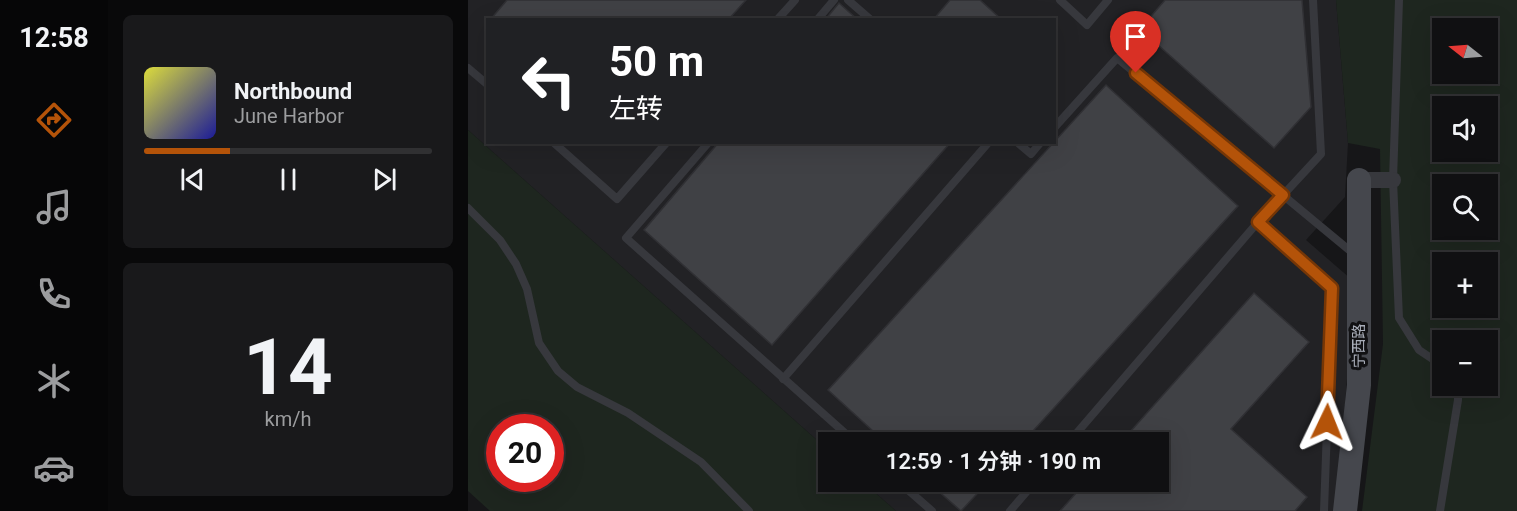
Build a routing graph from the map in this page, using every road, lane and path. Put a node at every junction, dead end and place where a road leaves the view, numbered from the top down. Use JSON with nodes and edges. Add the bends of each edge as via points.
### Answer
{"nodes":[{"id":1,"x":795,"y":0,"type":"edge"},
{"id":2,"x":834,"y":0,"type":"edge"},
{"id":3,"x":848,"y":0,"type":"edge"},
{"id":4,"x":1060,"y":0,"type":"edge"},
{"id":5,"x":1108,"y":0,"type":"edge"},
{"id":6,"x":1313,"y":0,"type":"edge"},
{"id":7,"x":1399,"y":0,"type":"edge"},
{"id":8,"x":779,"y":18,"type":"edge"},
{"id":9,"x":819,"y":18,"type":"edge"},
{"id":10,"x":869,"y":18,"type":"edge"},
{"id":11,"x":468,"y":68,"type":"edge"},
{"id":12,"x":486,"y":83,"type":"edge"},
{"id":13,"x":1056,"y":126,"type":"edge"},
{"id":14,"x":555,"y":144,"type":"edge"},
{"id":15,"x":665,"y":144,"type":"edge"},
{"id":16,"x":707,"y":144,"type":"edge"},
{"id":17,"x":987,"y":144,"type":"edge"},
{"id":18,"x":1019,"y":144,"type":"edge"},
{"id":19,"x":1039,"y":144,"type":"edge"},
{"id":20,"x":1359,"y":180,"type":"joint"},
{"id":21,"x":1393,"y":180,"type":"junction"},
{"id":22,"x":1283,"y":195,"type":"junction"},
{"id":23,"x":468,"y":208,"type":"edge"},
{"id":24,"x":1258,"y":222,"type":"junction"},
{"id":25,"x":1359,"y":258,"type":"junction"},
{"id":26,"x":1432,"y":359,"type":"edge"},
{"id":27,"x":783,"y":379,"type":"junction"},
{"id":28,"x":1458,"y":396,"type":"edge"},
{"id":29,"x":844,"y":432,"type":"edge"},
{"id":30,"x":1078,"y":432,"type":"edge"},
{"id":31,"x":910,"y":492,"type":"edge"},
{"id":32,"x":1026,"y":492,"type":"edge"},
{"id":33,"x":748,"y":511,"type":"edge"},
{"id":34,"x":932,"y":511,"type":"edge"},
{"id":35,"x":1010,"y":511,"type":"edge"},
{"id":36,"x":1324,"y":511,"type":"edge"},
{"id":37,"x":1345,"y":511,"type":"edge"},
{"id":38,"x":1440,"y":511,"type":"edge"}],
"edges":[{"from":1,"to":8,"type":"lane"},
{"from":2,"to":9,"type":"lane"},
{"from":3,"to":10,"type":"lane"},
{"from":4,"to":5,"type":"lane","via":[[1087,25]]},
{"from":6,"to":22,"type":"lane","via":[[1321,154]]},
{"from":7,"to":21,"type":"lane"},
{"from":11,"to":12,"type":"lane"},
{"from":13,"to":22,"type":"lane","via":[[1117,58]]},
{"from":14,"to":15,"type":"lane","via":[[617,199]]},
{"from":16,"to":27,"type":"lane","via":[[626,238]]},
{"from":17,"to":27,"type":"lane"},
{"from":18,"to":19,"type":"lane","via":[[1030,154]]},
{"from":20,"to":21,"type":"street"},
{"from":20,"to":25,"type":"main road","name":"宁西路"},
{"from":21,"to":26,"type":"lane","via":[[1399,318],[1419,350]]},
{"from":22,"to":24,"type":"lane"},
{"from":22,"to":25,"type":"lane"},
{"from":23,"to":33,"type":"lane","via":[[500,240],[516,264],[527,289],[539,343],[558,371],[577,387],[628,413],[701,462]]},
{"from":24,"to":30,"type":"lane"},
{"from":24,"to":36,"type":"lane","via":[[1332,288]]},
{"from":25,"to":37,"type":"main road","name":"宁西路","via":[[1359,385]]},
{"from":27,"to":29,"type":"lane"},
{"from":28,"to":38,"type":"lane"},
{"from":31,"to":34,"type":"lane"},
{"from":32,"to":35,"type":"lane"}]}
